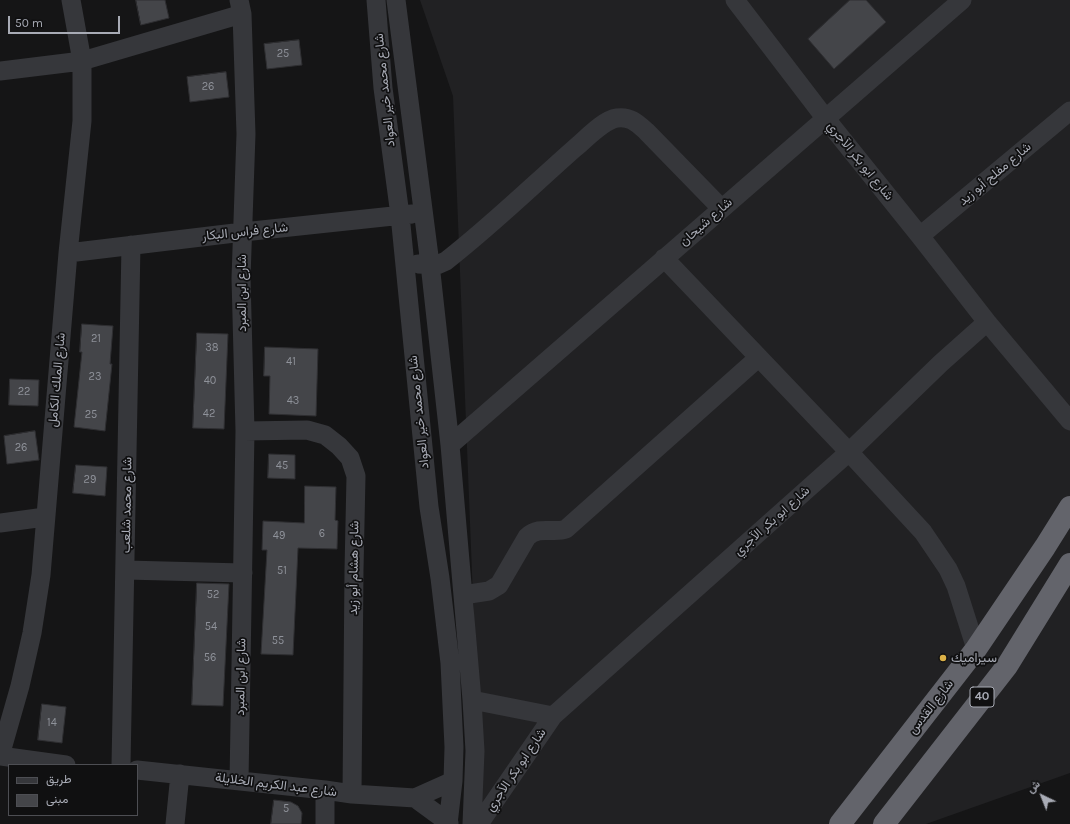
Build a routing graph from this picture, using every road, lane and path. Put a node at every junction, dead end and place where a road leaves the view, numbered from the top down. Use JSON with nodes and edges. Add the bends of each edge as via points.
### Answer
{"nodes":[{"id":1,"x":71,"y":0,"type":"edge"},
{"id":2,"x":376,"y":0,"type":"edge"},
{"id":3,"x":396,"y":0,"type":"edge"},
{"id":4,"x":735,"y":0,"type":"edge"},
{"id":5,"x":962,"y":0,"type":"edge"},
{"id":6,"x":241,"y":7,"type":"edge"},
{"id":7,"x":82,"y":61,"type":"junction"},
{"id":8,"x":0,"y":71,"type":"edge"},
{"id":9,"x":1070,"y":111,"type":"edge"},
{"id":10,"x":826,"y":119,"type":"junction"},
{"id":11,"x":721,"y":208,"type":"junction"},
{"id":12,"x":423,"y":212,"type":"junction"},
{"id":13,"x":400,"y":215,"type":"junction"},
{"id":14,"x":243,"y":232,"type":"junction"},
{"id":15,"x":920,"y":236,"type":"junction"},
{"id":16,"x":131,"y":245,"type":"junction"},
{"id":17,"x":68,"y":253,"type":"junction"},
{"id":18,"x":664,"y":258,"type":"junction"},
{"id":19,"x":404,"y":263,"type":"junction"},
{"id":20,"x":430,"y":264,"type":"junction"},
{"id":21,"x":987,"y":322,"type":"junction"},
{"id":22,"x":758,"y":358,"type":"junction"},
{"id":23,"x":1070,"y":421,"type":"edge"},
{"id":24,"x":245,"y":431,"type":"junction"},
{"id":25,"x":450,"y":445,"type":"junction"},
{"id":26,"x":849,"y":452,"type":"junction"},
{"id":27,"x":1070,"y":507,"type":"edge"},
{"id":28,"x":45,"y":517,"type":"junction"},
{"id":29,"x":0,"y":523,"type":"edge"},
{"id":30,"x":1070,"y":564,"type":"edge"},
{"id":31,"x":126,"y":570,"type":"junction"},
{"id":32,"x":243,"y":573,"type":"junction"},
{"id":33,"x":463,"y":595,"type":"junction"},
{"id":34,"x":976,"y":649,"type":"junction"},
{"id":35,"x":472,"y":700,"type":"junction"},
{"id":36,"x":552,"y":716,"type":"junction"},
{"id":37,"x":0,"y":756,"type":"edge"},
{"id":38,"x":59,"y":764,"type":"edge"},
{"id":39,"x":121,"y":764,"type":"edge"},
{"id":40,"x":138,"y":770,"type":"edge"},
{"id":41,"x":180,"y":774,"type":"junction"},
{"id":42,"x":239,"y":781,"type":"junction"},
{"id":43,"x":453,"y":781,"type":"junction"},
{"id":44,"x":325,"y":790,"type":"junction"},
{"id":45,"x":352,"y":794,"type":"junction"},
{"id":46,"x":415,"y":798,"type":"junction"},
{"id":47,"x":175,"y":824,"type":"edge"},
{"id":48,"x":324,"y":824,"type":"edge"},
{"id":49,"x":448,"y":824,"type":"edge"},
{"id":50,"x":472,"y":824,"type":"edge"},
{"id":51,"x":480,"y":824,"type":"edge"},
{"id":52,"x":840,"y":824,"type":"edge"},
{"id":53,"x":884,"y":824,"type":"edge"}],
"edges":[{"from":1,"to":7,"type":"street","name":"شارع الملك الكامل"},
{"from":2,"to":13,"type":"street","name":"شارع محمد خير العواد","via":[[383,88]]},
{"from":3,"to":12,"type":"street","name":"شارع محمد خير العواد"},
{"from":4,"to":10,"type":"street","name":"شارع ابو بكر الآجري"},
{"from":5,"to":10,"type":"street","name":"شارع شيحان"},
{"from":6,"to":7,"type":"street","name":"شارع ابن المبرد"},
{"from":6,"to":14,"type":"street","name":"شارع ابن المبرد","via":[[246,134]]},
{"from":7,"to":8,"type":"street","name":"شارع ابن المبرد"},
{"from":7,"to":17,"type":"street","name":"شارع الملك الكامل","via":[[82,120]]},
{"from":9,"to":15,"type":"street","name":"شارع مفلح أبو زيد"},
{"from":10,"to":11,"type":"street","name":"شارع شيحان"},
{"from":10,"to":15,"type":"street","name":"شارع ابو بكر الآجري"},
{"from":11,"to":18,"type":"street","name":"شارع شيحان"},
{"from":11,"to":20,"type":"street","via":[[646,131],[626,117],[615,118],[604,124],[446,261],[437,265]]},
{"from":12,"to":13,"type":"street","name":"شارع فراس البكار"},
{"from":12,"to":20,"type":"street","name":"شارع محمد خير العواد"},
{"from":13,"to":14,"type":"street","name":"شارع فراس البكار"},
{"from":13,"to":19,"type":"street","name":"شارع محمد خير العواد"},
{"from":14,"to":16,"type":"street","name":"شارع فراس البكار"},
{"from":14,"to":24,"type":"street","name":"شارع ابن المبرد","via":[[241,278]]},
{"from":15,"to":21,"type":"street","name":"شارع ابو بكر الآجري"},
{"from":16,"to":17,"type":"street","name":"شارع فراس البكار"},
{"from":16,"to":31,"type":"street","name":"شارع محمد شلعب"},
{"from":17,"to":28,"type":"street","name":"شارع الملك الكامل"},
{"from":18,"to":22,"type":"street"},
{"from":18,"to":25,"type":"street","name":"شارع شيحان"},
{"from":19,"to":20,"type":"street"},
{"from":19,"to":43,"type":"street","name":"شارع محمد خير العواد","via":[[428,492],[450,663]]},
{"from":20,"to":25,"type":"street","name":"شارع محمد خير العواد"},
{"from":21,"to":23,"type":"street","name":"شارع ابو بكر الآجري"},
{"from":21,"to":26,"type":"street","name":"شارع ابو بكر الآجري"},
{"from":22,"to":26,"type":"street"},
{"from":22,"to":33,"type":"street","via":[[566,529],[560,532],[544,530],[531,533],[499,585],[489,591]]},
{"from":24,"to":32,"type":"street","name":"شارع ابن المبرد"},
{"from":24,"to":45,"type":"street","name":"شارع هشام أبو زيد","via":[[307,430],[325,435],[350,458],[356,476]]},
{"from":25,"to":33,"type":"street","name":"شارع محمد خير العواد"},
{"from":26,"to":34,"type":"street","via":[[923,532],[948,569]]},
{"from":26,"to":36,"type":"street","name":"شارع ابو بكر الآجري"},
{"from":27,"to":34,"type":"highway","name":"شارع القدس","number":"40"},
{"from":28,"to":29,"type":"street"},
{"from":28,"to":37,"type":"street","name":"شارع الملك الكامل","via":[[41,575],[32,633]]},
{"from":30,"to":53,"type":"highway","number":"40","via":[[1007,666]]},
{"from":31,"to":32,"type":"street"},
{"from":31,"to":39,"type":"street","name":"شارع محمد شلعب"},
{"from":32,"to":42,"type":"street","name":"شارع ابن المبرد"},
{"from":33,"to":35,"type":"street","name":"شارع محمد خير العواد"},
{"from":34,"to":52,"type":"highway","name":"شارع القدس","number":"40"},
{"from":35,"to":36,"type":"street","name":"شارع ابو بكر الآجري"},
{"from":35,"to":50,"type":"street","name":"شارع محمد خير العواد","via":[[475,751]]},
{"from":36,"to":51,"type":"street","name":"شارع ابو بكر الآجري"},
{"from":37,"to":38,"type":"street"},
{"from":40,"to":41,"type":"street","name":"شارع عبد الكريم الخلايلة"},
{"from":41,"to":42,"type":"street","name":"شارع عبد الكريم الخلايلة"},
{"from":41,"to":47,"type":"street"},
{"from":42,"to":44,"type":"street","name":"شارع عبد الكريم الخلايلة"},
{"from":43,"to":46,"type":"street","name":"شارع عبد الكريم الخلايلة"},
{"from":43,"to":49,"type":"street","name":"شارع محمد خير العواد"},
{"from":44,"to":45,"type":"street","name":"شارع عبد الكريم الخلايلة"},
{"from":44,"to":48,"type":"street"},
{"from":45,"to":46,"type":"street","name":"شارع عبد الكريم الخلايلة"},
{"from":46,"to":49,"type":"street"}]}
